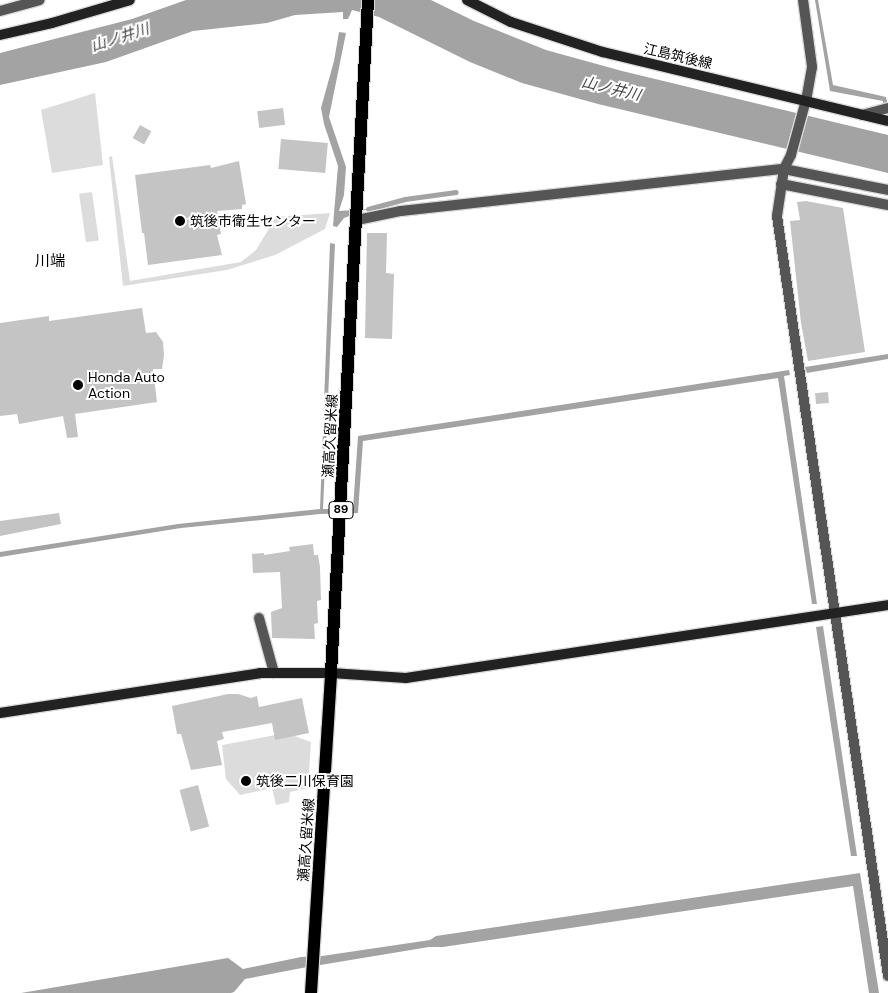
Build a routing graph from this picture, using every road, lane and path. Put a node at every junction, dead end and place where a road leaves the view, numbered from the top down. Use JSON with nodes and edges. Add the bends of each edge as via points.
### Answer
{"nodes":[{"id":1,"x":40,"y":0,"type":"edge"},
{"id":2,"x":130,"y":0,"type":"edge"},
{"id":3,"x":368,"y":0,"type":"edge"},
{"id":4,"x":467,"y":0,"type":"edge"},
{"id":5,"x":802,"y":0,"type":"edge"},
{"id":6,"x":0,"y":11,"type":"edge"},
{"id":7,"x":0,"y":35,"type":"edge"},
{"id":8,"x":806,"y":100,"type":"junction"},
{"id":9,"x":888,"y":108,"type":"edge"},
{"id":10,"x":862,"y":115,"type":"junction"},
{"id":11,"x":888,"y":121,"type":"edge"},
{"id":12,"x":784,"y":168,"type":"junction"},
{"id":13,"x":781,"y":184,"type":"junction"},
{"id":14,"x":888,"y":190,"type":"edge"},
{"id":15,"x":888,"y":205,"type":"edge"},
{"id":16,"x":357,"y":220,"type":"junction"},
{"id":17,"x":888,"y":605,"type":"edge"},
{"id":18,"x":834,"y":613,"type":"junction"},
{"id":19,"x":259,"y":618,"type":"dead end"},
{"id":20,"x":274,"y":673,"type":"junction"},
{"id":21,"x":331,"y":673,"type":"junction"},
{"id":22,"x":0,"y":714,"type":"edge"},
{"id":23,"x":888,"y":976,"type":"edge"},
{"id":24,"x":311,"y":993,"type":"edge"}],
"edges":[{"from":1,"to":6,"type":"street"},
{"from":2,"to":7,"type":"street"},
{"from":3,"to":16,"type":"main road","name":"瀬高久留米線","number":"89"},
{"from":4,"to":8,"type":"street","name":"江島筑後線","via":[[511,22],[603,52]]},
{"from":5,"to":8,"type":"street","via":[[812,66]]},
{"from":8,"to":10,"type":"street","name":"江島筑後線"},
{"from":8,"to":12,"type":"street","via":[[792,155]]},
{"from":9,"to":10,"type":"street"},
{"from":10,"to":11,"type":"street","name":"江島筑後線"},
{"from":12,"to":13,"type":"street"},
{"from":12,"to":14,"type":"street"},
{"from":12,"to":16,"type":"street","via":[[401,211]]},
{"from":13,"to":15,"type":"street"},
{"from":13,"to":18,"type":"street","via":[[777,216]]},
{"from":16,"to":21,"type":"main road","name":"瀬高久留米線","number":"89"},
{"from":17,"to":18,"type":"street"},
{"from":18,"to":21,"type":"street","via":[[406,678]]},
{"from":18,"to":23,"type":"street"},
{"from":19,"to":20,"type":"street"},
{"from":20,"to":21,"type":"street"},
{"from":20,"to":22,"type":"street"},
{"from":21,"to":24,"type":"main road","name":"瀬高久留米線","number":"89"}]}
